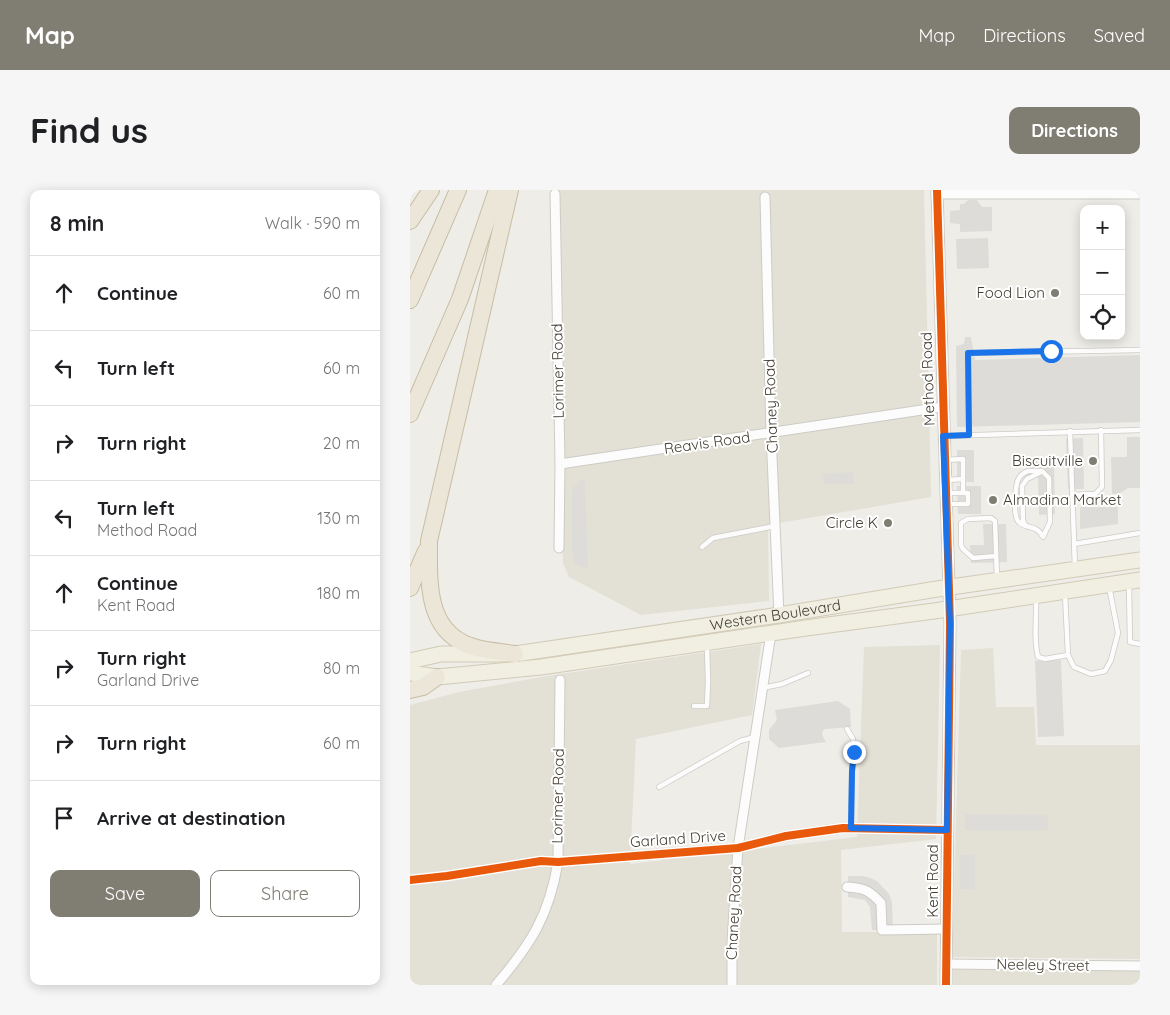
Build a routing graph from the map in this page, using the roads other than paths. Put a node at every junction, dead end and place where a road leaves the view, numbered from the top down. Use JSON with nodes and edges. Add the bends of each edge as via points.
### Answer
{"nodes":[{"id":1,"x":431,"y":190,"type":"edge"},
{"id":2,"x":458,"y":190,"type":"edge"},
{"id":3,"x":497,"y":190,"type":"edge"},
{"id":4,"x":510,"y":190,"type":"edge"},
{"id":5,"x":937,"y":191,"type":"edge"},
{"id":6,"x":1140,"y":193,"type":"edge"},
{"id":7,"x":555,"y":194,"type":"dead end"},
{"id":8,"x":765,"y":197,"type":"dead end"},
{"id":9,"x":410,"y":221,"type":"edge"},
{"id":10,"x":410,"y":300,"type":"edge"},
{"id":11,"x":1140,"y":350,"type":"edge"},
{"id":12,"x":942,"y":407,"type":"junction"},
{"id":13,"x":410,"y":414,"type":"edge"},
{"id":14,"x":1101,"y":430,"type":"junction"},
{"id":15,"x":1140,"y":430,"type":"edge"},
{"id":16,"x":1070,"y":431,"type":"junction"},
{"id":17,"x":771,"y":434,"type":"junction"},
{"id":18,"x":969,"y":435,"type":"junction"},
{"id":19,"x":943,"y":436,"type":"junction"},
{"id":20,"x":944,"y":460,"type":"junction"},
{"id":21,"x":560,"y":464,"type":"junction"},
{"id":22,"x":1042,"y":471,"type":"joint"},
{"id":23,"x":964,"y":479,"type":"junction"},
{"id":24,"x":944,"y":480,"type":"junction"},
{"id":25,"x":963,"y":492,"type":"junction"},
{"id":26,"x":1072,"y":495,"type":"junction"},
{"id":27,"x":945,"y":498,"type":"junction"},
{"id":28,"x":775,"y":526,"type":"junction"},
{"id":29,"x":946,"y":527,"type":"junction"},
{"id":30,"x":960,"y":527,"type":"junction"},
{"id":31,"x":1140,"y":533,"type":"edge"},
{"id":32,"x":429,"y":541,"type":"junction"},
{"id":33,"x":1074,"y":544,"type":"junction"},
{"id":34,"x":946,"y":545,"type":"junction"},
{"id":35,"x":961,"y":545,"type":"junction"},
{"id":36,"x":702,"y":547,"type":"dead end"},
{"id":37,"x":559,"y":548,"type":"dead end"},
{"id":38,"x":996,"y":556,"type":"junction"},
{"id":39,"x":1140,"y":560,"type":"edge"},
{"id":40,"x":1075,"y":569,"type":"junction"},
{"id":41,"x":997,"y":580,"type":"junction"},
{"id":42,"x":1134,"y":581,"type":"edge"},
{"id":43,"x":1108,"y":585,"type":"junction"},
{"id":44,"x":410,"y":588,"type":"edge"},
{"id":45,"x":1065,"y":591,"type":"junction"},
{"id":46,"x":1036,"y":595,"type":"junction"},
{"id":47,"x":948,"y":598,"type":"junction"},
{"id":48,"x":779,"y":615,"type":"junction"},
{"id":49,"x":771,"y":633,"type":"junction"},
{"id":50,"x":706,"y":642,"type":"junction"},
{"id":51,"x":1140,"y":644,"type":"edge"},
{"id":52,"x":516,"y":654,"type":"junction"},
{"id":53,"x":1068,"y":655,"type":"junction"},
{"id":54,"x":410,"y":661,"type":"edge"},
{"id":55,"x":808,"y":673,"type":"dead end"},
{"id":56,"x":410,"y":674,"type":"edge"},
{"id":57,"x":437,"y":677,"type":"junction"},
{"id":58,"x":560,"y":680,"type":"dead end"},
{"id":59,"x":762,"y":688,"type":"junction"},
{"id":60,"x":410,"y":690,"type":"edge"},
{"id":61,"x":694,"y":706,"type":"dead end"},
{"id":62,"x":847,"y":729,"type":"dead end"},
{"id":63,"x":755,"y":736,"type":"junction"},
{"id":64,"x":659,"y":787,"type":"dead end"},
{"id":65,"x":851,"y":828,"type":"junction"},
{"id":66,"x":947,"y":830,"type":"junction"},
{"id":67,"x":738,"y":848,"type":"junction"},
{"id":68,"x":558,"y":862,"type":"junction"},
{"id":69,"x":410,"y":880,"type":"edge"},
{"id":70,"x":847,"y":887,"type":"dead end"},
{"id":71,"x":947,"y":929,"type":"junction"},
{"id":72,"x":946,"y":964,"type":"junction"},
{"id":73,"x":1140,"y":966,"type":"edge"},
{"id":74,"x":496,"y":985,"type":"edge"},
{"id":75,"x":732,"y":985,"type":"edge"},
{"id":76,"x":946,"y":985,"type":"edge"}],
"edges":[{"from":1,"to":9,"type":"highway"},
{"from":2,"to":10,"type":"highway"},
{"from":3,"to":13,"type":"highway","via":[[460,299]]},
{"from":4,"to":32,"type":"highway"},
{"from":5,"to":6,"type":"street"},
{"from":5,"to":12,"type":"street","name":"Method Road"},
{"from":7,"to":21,"type":"street","name":"Lorimer Road"},
{"from":8,"to":17,"type":"street","name":"Chaney Road"},
{"from":11,"to":18,"type":"lane","via":[[968,353]]},
{"from":12,"to":17,"type":"street","name":"Reavis Road"},
{"from":12,"to":19,"type":"street","name":"Method Road"},
{"from":14,"to":15,"type":"lane"},
{"from":14,"to":16,"type":"lane"},
{"from":14,"to":26,"type":"lane","via":[[1102,487],[1095,494]]},
{"from":16,"to":18,"type":"lane"},
{"from":16,"to":26,"type":"lane"},
{"from":17,"to":21,"type":"street","name":"Reavis Road"},
{"from":17,"to":28,"type":"street","name":"Chaney Road"},
{"from":18,"to":19,"type":"lane"},
{"from":19,"to":20,"type":"street","name":"Method Road"},
{"from":20,"to":23,"type":"lane","via":[[963,459]]},
{"from":20,"to":24,"type":"street","name":"Method Road"},
{"from":21,"to":37,"type":"street","name":"Lorimer Road"},
{"from":22,"to":22,"type":"lane","via":[[1050,481],[1050,526],[1043,537],[1038,529],[1025,525],[1016,517],[1017,481],[1022,473]]},
{"from":23,"to":24,"type":"lane"},
{"from":23,"to":25,"type":"lane"},
{"from":24,"to":27,"type":"street","name":"Method Road"},
{"from":25,"to":27,"type":"lane"},
{"from":25,"to":27,"type":"lane","via":[[968,493],[968,504]]},
{"from":26,"to":33,"type":"lane"},
{"from":27,"to":29,"type":"street","name":"Method Road"},
{"from":28,"to":36,"type":"lane","via":[[713,538]]},
{"from":28,"to":48,"type":"street","name":"Chaney Road"},
{"from":29,"to":30,"type":"lane"},
{"from":29,"to":34,"type":"street","name":"Method Road"},
{"from":30,"to":35,"type":"lane"},
{"from":30,"to":38,"type":"lane","via":[[968,519],[993,519],[996,524]]},
{"from":31,"to":33,"type":"lane"},
{"from":32,"to":44,"type":"highway"},
{"from":32,"to":52,"type":"highway","via":[[432,603],[448,633],[476,648]]},
{"from":33,"to":40,"type":"lane"},
{"from":34,"to":35,"type":"lane"},
{"from":34,"to":47,"type":"street","name":"Method Road"},
{"from":35,"to":38,"type":"lane","via":[[973,558]]},
{"from":38,"to":41,"type":"lane"},
{"from":39,"to":40,"type":"main road","name":"Western Boulevard"},
{"from":40,"to":41,"type":"main road","name":"Western Boulevard"},
{"from":41,"to":47,"type":"main road","name":"Western Boulevard"},
{"from":42,"to":43,"type":"main road","name":"Western Boulevard"},
{"from":42,"to":51,"type":"lane","via":[[1130,642]]},
{"from":43,"to":45,"type":"main road","name":"Western Boulevard"},
{"from":43,"to":53,"type":"lane","via":[[1118,633],[1105,672],[1091,674],[1074,667]]},
{"from":45,"to":46,"type":"main road","name":"Western Boulevard"},
{"from":45,"to":53,"type":"lane"},
{"from":46,"to":47,"type":"main road","name":"Western Boulevard"},
{"from":46,"to":53,"type":"lane","via":[[1038,657]]},
{"from":47,"to":48,"type":"main road","name":"Western Boulevard"},
{"from":47,"to":49,"type":"main road","name":"Western Boulevard"},
{"from":47,"to":66,"type":"street","name":"Kent Road"},
{"from":48,"to":52,"type":"main road","name":"Western Boulevard"},
{"from":49,"to":50,"type":"main road","name":"Western Boulevard"},
{"from":49,"to":59,"type":"street","name":"Chaney Road"},
{"from":50,"to":57,"type":"main road","name":"Western Boulevard","via":[[541,667]]},
{"from":50,"to":61,"type":"lane","via":[[707,706]]},
{"from":52,"to":54,"type":"main road","name":"Western Boulevard","via":[[441,654]]},
{"from":55,"to":59,"type":"lane"},
{"from":56,"to":57,"type":"main road","name":"Western Boulevard"},
{"from":57,"to":60,"type":"highway","via":[[423,687]]},
{"from":58,"to":68,"type":"street","name":"Lorimer Road"},
{"from":59,"to":63,"type":"street","name":"Chaney Road"},
{"from":62,"to":65,"type":"lane","via":[[853,739],[854,752]]},
{"from":63,"to":64,"type":"lane","via":[[740,741]]},
{"from":63,"to":67,"type":"street","name":"Chaney Road"},
{"from":65,"to":66,"type":"street","name":"Garland Drive"},
{"from":65,"to":67,"type":"street","name":"Garland Drive","via":[[786,836]]},
{"from":66,"to":71,"type":"street","name":"Kent Road"},
{"from":67,"to":68,"type":"street","name":"Garland Drive"},
{"from":67,"to":75,"type":"street","name":"Chaney Road"},
{"from":68,"to":69,"type":"street","name":"Garland Drive","via":[[541,861]]},
{"from":68,"to":74,"type":"street","name":"Lorimer Road","via":[[542,920],[528,946]]},
{"from":70,"to":71,"type":"street","via":[[862,888],[881,903],[882,930]]},
{"from":71,"to":72,"type":"street","name":"Kent Road"},
{"from":72,"to":73,"type":"street","name":"Neeley Street"},
{"from":72,"to":76,"type":"street","name":"Kent Road"}]}
